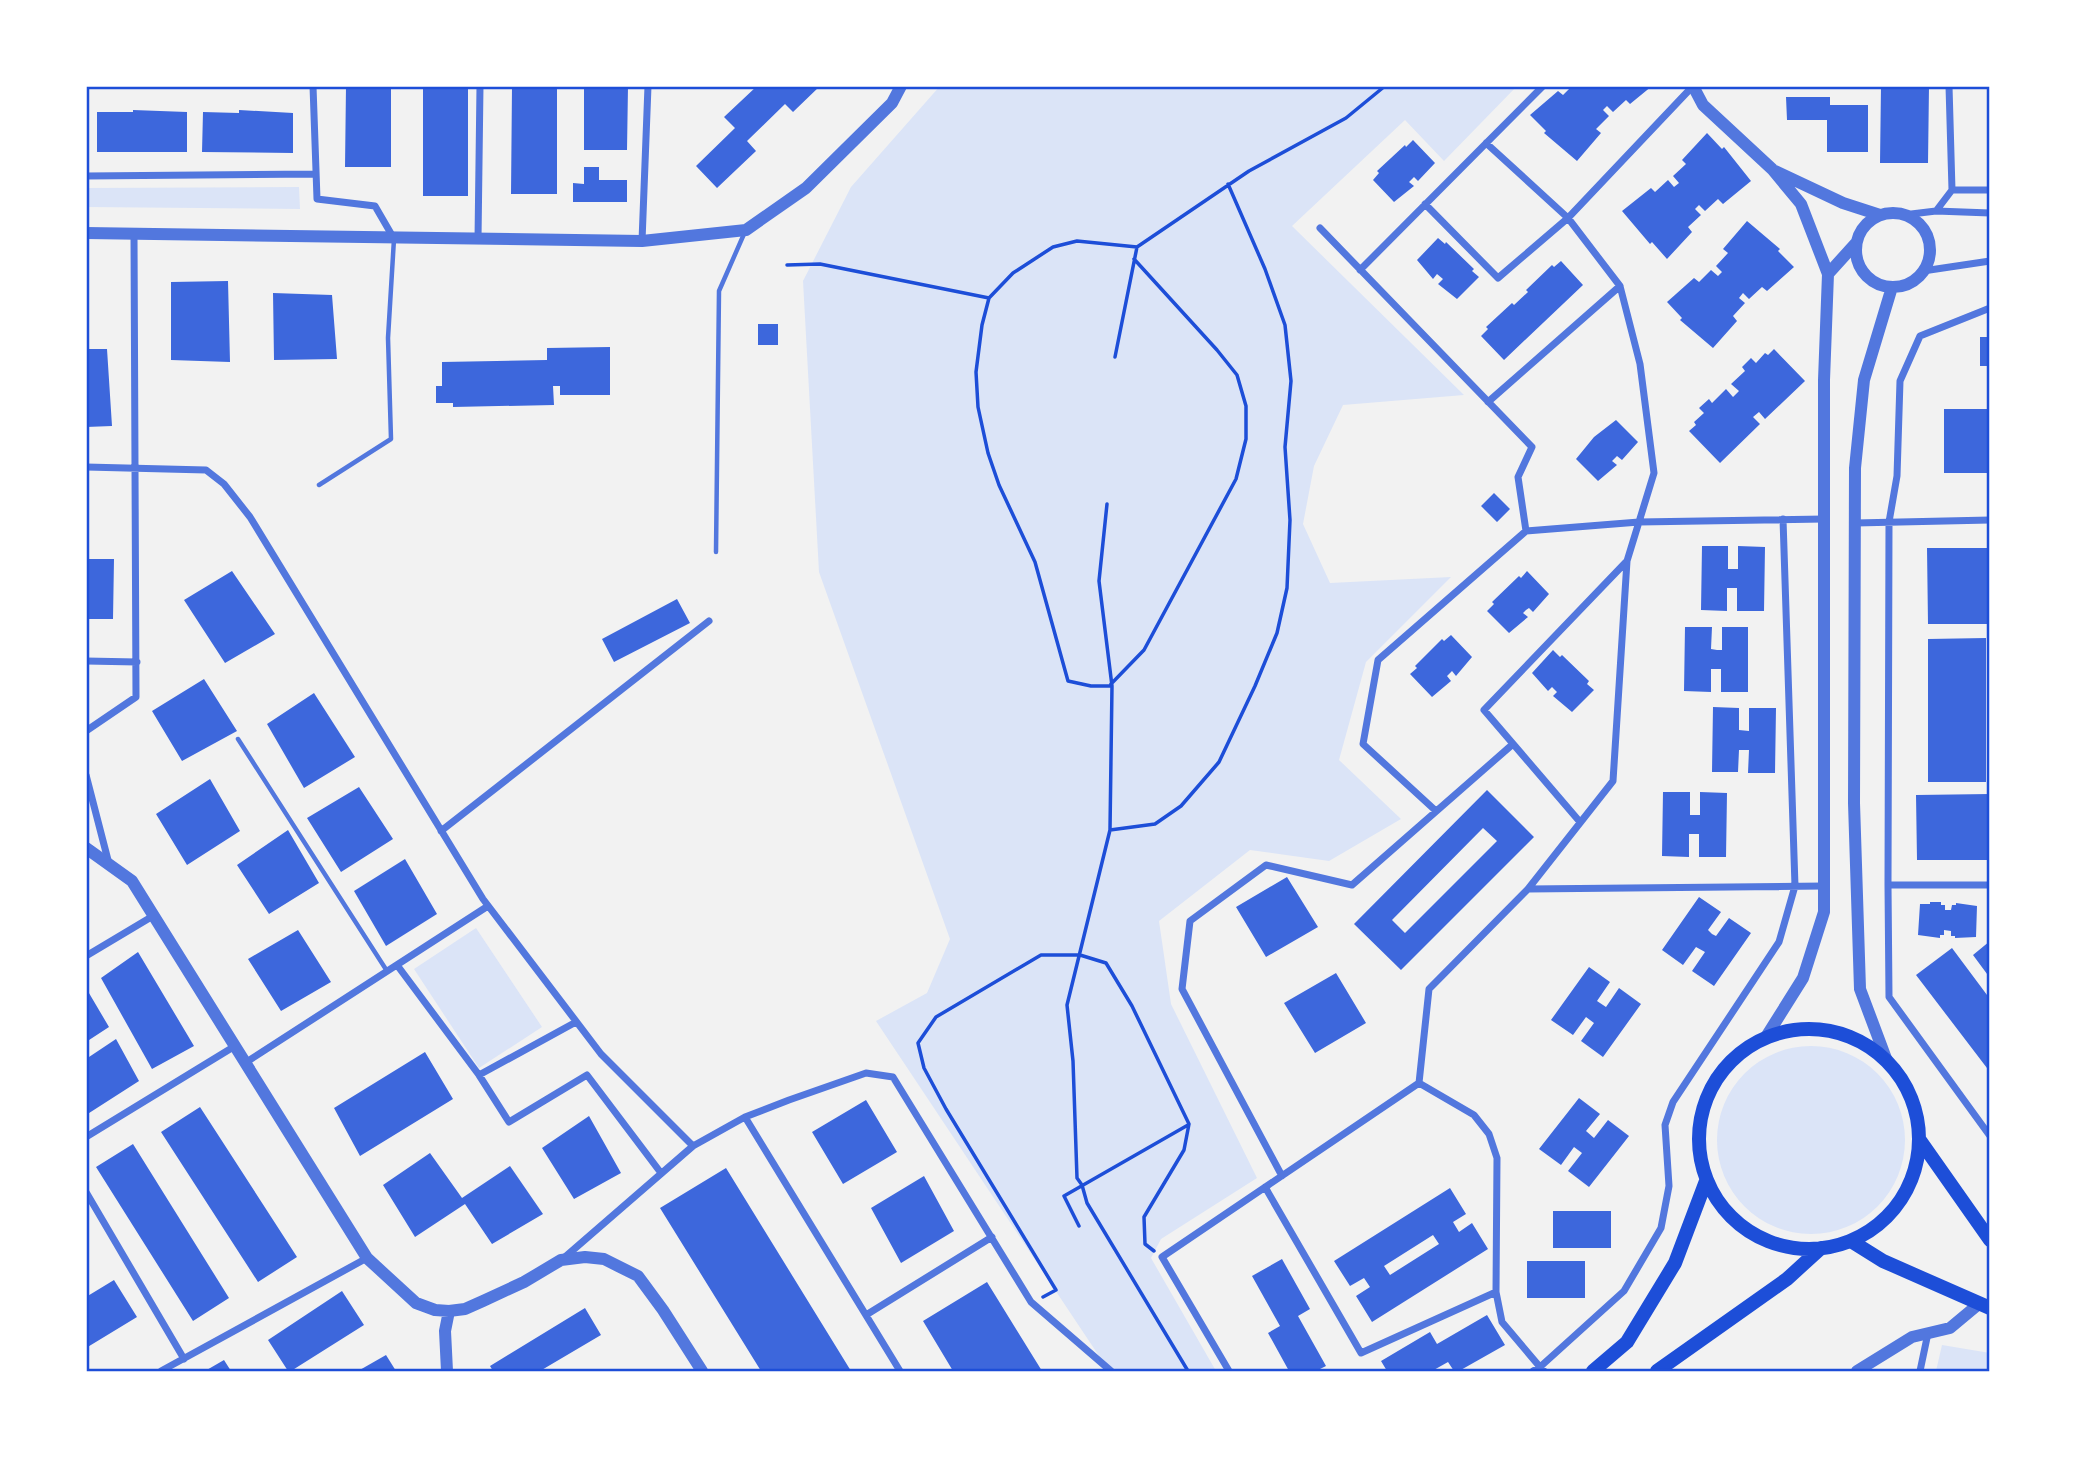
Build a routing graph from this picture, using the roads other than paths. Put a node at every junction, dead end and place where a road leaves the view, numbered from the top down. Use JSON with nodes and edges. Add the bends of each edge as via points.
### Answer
{"nodes":[{"id":1,"x":313,"y":86,"type":"edge"},
{"id":2,"x":480,"y":86,"type":"edge"},
{"id":3,"x":648,"y":86,"type":"edge"},
{"id":4,"x":901,"y":86,"type":"edge"},
{"id":5,"x":1543,"y":86,"type":"edge"},
{"id":6,"x":1693,"y":86,"type":"edge"},
{"id":7,"x":1949,"y":86,"type":"edge"},
{"id":8,"x":1486,"y":143,"type":"junction"},
{"id":9,"x":1772,"y":169,"type":"junction"},
{"id":10,"x":316,"y":174,"type":"junction"},
{"id":11,"x":86,"y":176,"type":"edge"},
{"id":12,"x":1952,"y":190,"type":"junction"},
{"id":13,"x":1990,"y":190,"type":"edge"},
{"id":14,"x":1425,"y":204,"type":"junction"},
{"id":15,"x":1936,"y":211,"type":"junction"},
{"id":16,"x":1990,"y":213,"type":"edge"},
{"id":17,"x":1880,"y":215,"type":"junction"},
{"id":18,"x":1903,"y":215,"type":"junction"},
{"id":19,"x":1568,"y":218,"type":"junction"},
{"id":20,"x":1320,"y":228,"type":"dead end"},
{"id":21,"x":746,"y":230,"type":"junction"},
{"id":22,"x":86,"y":233,"type":"edge"},
{"id":23,"x":134,"y":234,"type":"junction"},
{"id":24,"x":394,"y":238,"type":"junction"},
{"id":25,"x":478,"y":239,"type":"junction"},
{"id":26,"x":642,"y":242,"type":"junction"},
{"id":27,"x":1856,"y":243,"type":"junction"},
{"id":28,"x":1990,"y":261,"type":"edge"},
{"id":29,"x":1360,"y":270,"type":"junction"},
{"id":30,"x":1923,"y":271,"type":"junction"},
{"id":31,"x":1828,"y":274,"type":"junction"},
{"id":32,"x":1620,"y":286,"type":"junction"},
{"id":33,"x":1892,"y":287,"type":"junction"},
{"id":34,"x":1990,"y":308,"type":"edge"},
{"id":35,"x":1488,"y":402,"type":"junction"},
{"id":36,"x":86,"y":467,"type":"edge"},
{"id":37,"x":135,"y":467,"type":"junction"},
{"id":38,"x":319,"y":485,"type":"dead end"},
{"id":39,"x":1783,"y":519,"type":"junction"},
{"id":40,"x":1824,"y":519,"type":"junction"},
{"id":41,"x":1990,"y":520,"type":"edge"},
{"id":42,"x":1639,"y":522,"type":"junction"},
{"id":43,"x":1889,"y":522,"type":"junction"},
{"id":44,"x":1855,"y":523,"type":"junction"},
{"id":45,"x":1526,"y":531,"type":"junction"},
{"id":46,"x":716,"y":552,"type":"dead end"},
{"id":47,"x":1627,"y":561,"type":"junction"},
{"id":48,"x":709,"y":621,"type":"dead end"},
{"id":49,"x":86,"y":661,"type":"edge"},
{"id":50,"x":137,"y":662,"type":"junction"},
{"id":51,"x":86,"y":731,"type":"edge"},
{"id":52,"x":238,"y":739,"type":"dead end"},
{"id":53,"x":1513,"y":744,"type":"junction"},
{"id":54,"x":86,"y":775,"type":"edge"},
{"id":55,"x":1436,"y":811,"type":"junction"},
{"id":56,"x":1580,"y":822,"type":"junction"},
{"id":57,"x":441,"y":831,"type":"junction"},
{"id":58,"x":86,"y":848,"type":"edge"},
{"id":59,"x":109,"y":864,"type":"junction"},
{"id":60,"x":1888,"y":885,"type":"junction"},
{"id":61,"x":1990,"y":885,"type":"edge"},
{"id":62,"x":1795,"y":886,"type":"junction"},
{"id":63,"x":1824,"y":886,"type":"junction"},
{"id":64,"x":1528,"y":889,"type":"junction"},
{"id":65,"x":488,"y":906,"type":"junction"},
{"id":66,"x":153,"y":916,"type":"junction"},
{"id":67,"x":86,"y":956,"type":"edge"},
{"id":68,"x":397,"y":964,"type":"junction"},
{"id":69,"x":387,"y":971,"type":"junction"},
{"id":70,"x":576,"y":1022,"type":"junction"},
{"id":71,"x":1766,"y":1037,"type":"junction"},
{"id":72,"x":235,"y":1046,"type":"junction"},
{"id":73,"x":1887,"y":1061,"type":"junction"},
{"id":74,"x":245,"y":1063,"type":"junction"},
{"id":75,"x":479,"y":1075,"type":"junction"},
{"id":76,"x":1419,"y":1083,"type":"junction"},
{"id":77,"x":746,"y":1117,"type":"junction"},
{"id":78,"x":1990,"y":1136,"type":"edge"},
{"id":79,"x":86,"y":1138,"type":"edge"},
{"id":80,"x":1919,"y":1139,"type":"junction"},
{"id":81,"x":693,"y":1146,"type":"junction"},
{"id":82,"x":661,"y":1173,"type":"junction"},
{"id":83,"x":1282,"y":1176,"type":"junction"},
{"id":84,"x":1706,"y":1181,"type":"junction"},
{"id":85,"x":1265,"y":1187,"type":"junction"},
{"id":86,"x":86,"y":1192,"type":"edge"},
{"id":87,"x":992,"y":1237,"type":"junction"},
{"id":88,"x":1990,"y":1240,"type":"edge"},
{"id":89,"x":1851,"y":1241,"type":"junction"},
{"id":90,"x":1821,"y":1248,"type":"junction"},
{"id":91,"x":367,"y":1258,"type":"junction"},
{"id":92,"x":561,"y":1260,"type":"junction"},
{"id":93,"x":1496,"y":1292,"type":"junction"},
{"id":94,"x":1985,"y":1305,"type":"edge"},
{"id":95,"x":449,"y":1311,"type":"junction"},
{"id":96,"x":866,"y":1315,"type":"junction"},
{"id":97,"x":1928,"y":1333,"type":"junction"},
{"id":98,"x":184,"y":1359,"type":"junction"},
{"id":99,"x":1539,"y":1370,"type":"edge"},
{"id":100,"x":161,"y":1371,"type":"edge"},
{"id":101,"x":447,"y":1371,"type":"edge"},
{"id":102,"x":702,"y":1371,"type":"edge"},
{"id":103,"x":900,"y":1371,"type":"edge"},
{"id":104,"x":1111,"y":1371,"type":"edge"},
{"id":105,"x":1228,"y":1371,"type":"edge"},
{"id":106,"x":1592,"y":1371,"type":"edge"},
{"id":107,"x":1657,"y":1371,"type":"edge"},
{"id":108,"x":1857,"y":1371,"type":"edge"},
{"id":109,"x":1920,"y":1371,"type":"edge"}],
"edges":[{"from":1,"to":10,"type":"street"},
{"from":2,"to":25,"type":"street"},
{"from":3,"to":26,"type":"street"},
{"from":4,"to":21,"type":"street","via":[[892,103],[806,188]]},
{"from":5,"to":8,"type":"street"},
{"from":6,"to":9,"type":"street","via":[[1703,105]]},
{"from":6,"to":19,"type":"street"},
{"from":7,"to":12,"type":"street"},
{"from":8,"to":14,"type":"street"},
{"from":8,"to":19,"type":"street"},
{"from":9,"to":17,"type":"street"},
{"from":9,"to":31,"type":"street","via":[[1801,204]]},
{"from":10,"to":11,"type":"street"},
{"from":10,"to":24,"type":"street","via":[[317,199],[375,206]]},
{"from":12,"to":13,"type":"street"},
{"from":12,"to":15,"type":"street"},
{"from":14,"to":19,"type":"street","via":[[1498,278]]},
{"from":14,"to":29,"type":"street"},
{"from":15,"to":16,"type":"street"},
{"from":15,"to":18,"type":"street"},
{"from":17,"to":18,"type":"street"},
{"from":17,"to":27,"type":"street","via":[[1869,222]]},
{"from":18,"to":30,"type":"street","via":[[1913,219],[1928,237]]},
{"from":19,"to":32,"type":"street"},
{"from":20,"to":29,"type":"street"},
{"from":21,"to":26,"type":"street"},
{"from":21,"to":46,"type":"lane","via":[[719,291]]},
{"from":22,"to":23,"type":"street"},
{"from":23,"to":24,"type":"street"},
{"from":23,"to":37,"type":"street"},
{"from":24,"to":25,"type":"street"},
{"from":24,"to":38,"type":"lane","via":[[388,338],[391,439]]},
{"from":25,"to":26,"type":"street"},
{"from":27,"to":31,"type":"street"},
{"from":27,"to":33,"type":"street","via":[[1860,268],[1868,278]]},
{"from":28,"to":30,"type":"street"},
{"from":29,"to":35,"type":"street"},
{"from":30,"to":33,"type":"street","via":[[1905,285]]},
{"from":31,"to":40,"type":"street"},
{"from":32,"to":35,"type":"street"},
{"from":32,"to":42,"type":"street","via":[[1640,364],[1654,473]]},
{"from":33,"to":44,"type":"street","via":[[1864,380]]},
{"from":34,"to":43,"type":"street","via":[[1920,336],[1900,381],[1897,476]]},
{"from":35,"to":45,"type":"street","via":[[1532,447],[1518,477]]},
{"from":36,"to":37,"type":"street"},
{"from":37,"to":50,"type":"street"},
{"from":37,"to":57,"type":"street","via":[[206,470],[223,484],[250,517]]},
{"from":39,"to":40,"type":"street"},
{"from":39,"to":42,"type":"street"},
{"from":39,"to":62,"type":"street"},
{"from":40,"to":63,"type":"street"},
{"from":41,"to":43,"type":"street"},
{"from":42,"to":45,"type":"street"},
{"from":42,"to":47,"type":"street"},
{"from":43,"to":44,"type":"street"},
{"from":43,"to":60,"type":"street"},
{"from":44,"to":73,"type":"street","via":[[1854,803],[1860,989]]},
{"from":45,"to":55,"type":"street","via":[[1378,660],[1363,744]]},
{"from":47,"to":53,"type":"street","via":[[1484,710]]},
{"from":47,"to":56,"type":"street","via":[[1613,781]]},
{"from":48,"to":57,"type":"street"},
{"from":49,"to":50,"type":"street"},
{"from":50,"to":51,"type":"street","via":[[136,698]]},
{"from":52,"to":69,"type":"lane"},
{"from":53,"to":55,"type":"street"},
{"from":53,"to":56,"type":"street"},
{"from":54,"to":59,"type":"street"},
{"from":55,"to":83,"type":"street","via":[[1352,885],[1266,865],[1190,920],[1182,989]]},
{"from":56,"to":64,"type":"street"},
{"from":57,"to":65,"type":"street"},
{"from":58,"to":59,"type":"street"},
{"from":59,"to":66,"type":"street","via":[[132,881]]},
{"from":60,"to":61,"type":"street"},
{"from":60,"to":78,"type":"street","via":[[1889,997]]},
{"from":62,"to":63,"type":"street"},
{"from":62,"to":64,"type":"street"},
{"from":62,"to":99,"type":"street","via":[[1779,942],[1673,1102],[1665,1125],[1670,1186],[1661,1228],[1624,1291]]},
{"from":63,"to":71,"type":"street","via":[[1824,912],[1803,978]]},
{"from":64,"to":76,"type":"street","via":[[1429,989]]},
{"from":65,"to":68,"type":"street"},
{"from":65,"to":70,"type":"street"},
{"from":66,"to":67,"type":"street"},
{"from":66,"to":72,"type":"street"},
{"from":68,"to":69,"type":"street"},
{"from":68,"to":75,"type":"street"},
{"from":69,"to":74,"type":"street"},
{"from":70,"to":75,"type":"street"},
{"from":70,"to":81,"type":"street","via":[[601,1054]]},
{"from":71,"to":73,"type":"main road","via":[[1798,1029],[1830,1031],[1861,1042]]},
{"from":71,"to":84,"type":"main road","via":[[1737,1055],[1714,1081],[1701,1113],[1698,1147]]},
{"from":72,"to":74,"type":"street"},
{"from":72,"to":79,"type":"street"},
{"from":73,"to":80,"type":"main road","via":[[1915,1110]]},
{"from":74,"to":91,"type":"street"},
{"from":75,"to":82,"type":"street","via":[[509,1122],[587,1075]]},
{"from":76,"to":83,"type":"street"},
{"from":76,"to":93,"type":"street","via":[[1474,1115],[1489,1134],[1497,1158]]},
{"from":77,"to":81,"type":"street"},
{"from":77,"to":87,"type":"street","via":[[866,1073],[893,1077]]},
{"from":77,"to":96,"type":"street"},
{"from":80,"to":88,"type":"main road"},
{"from":80,"to":89,"type":"main road","via":[[1914,1171],[1901,1200],[1879,1224]]},
{"from":81,"to":82,"type":"street"},
{"from":82,"to":92,"type":"street"},
{"from":83,"to":85,"type":"street"},
{"from":84,"to":90,"type":"main road","via":[[1721,1206],[1741,1226],[1765,1240],[1792,1248]]},
{"from":84,"to":106,"type":"main road","via":[[1675,1262],[1627,1342]]},
{"from":85,"to":93,"type":"street","via":[[1361,1353]]},
{"from":85,"to":105,"type":"street","via":[[1162,1257]]},
{"from":86,"to":98,"type":"street"},
{"from":87,"to":96,"type":"street"},
{"from":87,"to":104,"type":"street","via":[[1031,1303]]},
{"from":89,"to":90,"type":"main road"},
{"from":89,"to":94,"type":"main road","via":[[1883,1261]]},
{"from":90,"to":107,"type":"main road","via":[[1787,1279]]},
{"from":91,"to":95,"type":"street","via":[[416,1303]]},
{"from":91,"to":98,"type":"street"},
{"from":92,"to":95,"type":"street","via":[[465,1309]]},
{"from":92,"to":102,"type":"street","via":[[604,1259],[638,1276]]},
{"from":93,"to":99,"type":"street","via":[[1502,1322]]},
{"from":94,"to":97,"type":"street","via":[[1950,1328]]},
{"from":95,"to":101,"type":"street"},
{"from":96,"to":103,"type":"street"},
{"from":97,"to":108,"type":"street","via":[[1912,1336]]},
{"from":97,"to":109,"type":"street"},
{"from":98,"to":100,"type":"street"}]}
